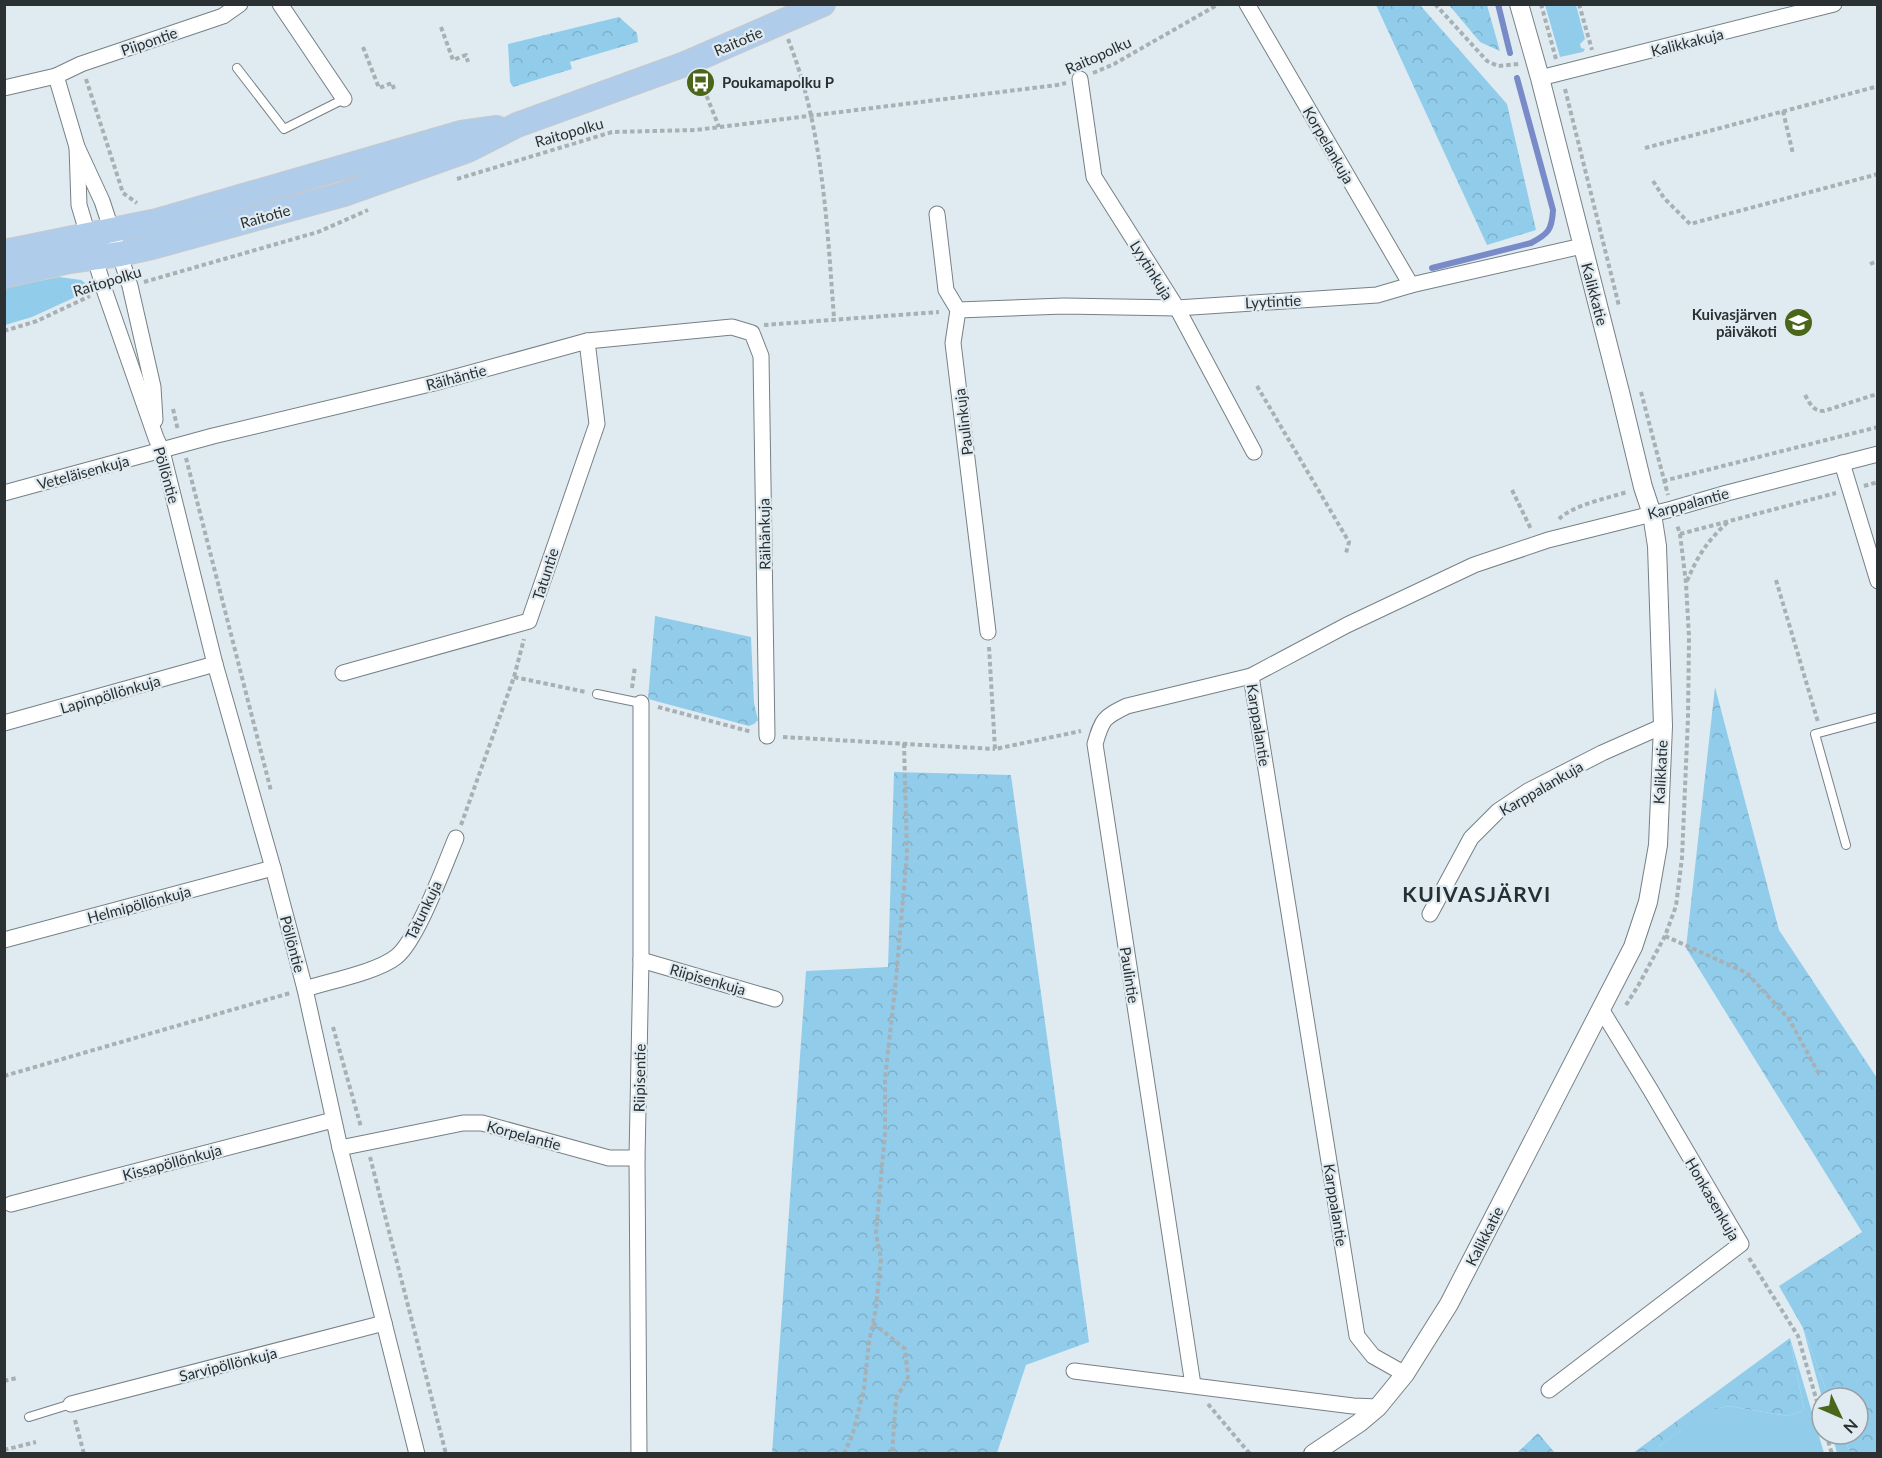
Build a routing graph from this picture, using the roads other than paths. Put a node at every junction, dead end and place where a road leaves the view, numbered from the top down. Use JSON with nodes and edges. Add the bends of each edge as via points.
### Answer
{"nodes":[{"id":1,"x":240,"y":4,"type":"edge"},
{"id":2,"x":280,"y":4,"type":"edge"},
{"id":3,"x":823,"y":4,"type":"edge"},
{"id":4,"x":1247,"y":4,"type":"edge"},
{"id":5,"x":1519,"y":4,"type":"edge"},
{"id":6,"x":1834,"y":4,"type":"edge"},
{"id":7,"x":237,"y":68,"type":"dead end"},
{"id":8,"x":1537,"y":70,"type":"junction"},
{"id":9,"x":56,"y":76,"type":"junction"},
{"id":10,"x":1080,"y":79,"type":"road end"},
{"id":11,"x":4,"y":88,"type":"edge"},
{"id":12,"x":344,"y":99,"type":"joint"},
{"id":13,"x":517,"y":125,"type":"junction"},
{"id":14,"x":77,"y":147,"type":"junction"},
{"id":15,"x":937,"y":214,"type":"dead end"},
{"id":16,"x":112,"y":231,"type":"junction"},
{"id":17,"x":91,"y":246,"type":"junction"},
{"id":18,"x":1582,"y":246,"type":"junction"},
{"id":19,"x":4,"y":252,"type":"edge"},
{"id":20,"x":120,"y":254,"type":"junction"},
{"id":21,"x":4,"y":276,"type":"edge"},
{"id":22,"x":1411,"y":285,"type":"junction"},
{"id":23,"x":1176,"y":308,"type":"junction"},
{"id":24,"x":958,"y":310,"type":"junction"},
{"id":25,"x":752,"y":333,"type":"joint"},
{"id":26,"x":587,"y":340,"type":"junction"},
{"id":27,"x":159,"y":445,"type":"junction"},
{"id":28,"x":1254,"y":452,"type":"dead end"},
{"id":29,"x":1878,"y":454,"type":"edge"},
{"id":30,"x":1842,"y":463,"type":"junction"},
{"id":31,"x":4,"y":493,"type":"edge"},
{"id":32,"x":1652,"y":514,"type":"junction"},
{"id":33,"x":1878,"y":581,"type":"edge"},
{"id":34,"x":988,"y":632,"type":"road end"},
{"id":35,"x":215,"y":664,"type":"junction"},
{"id":36,"x":343,"y":673,"type":"dead end"},
{"id":37,"x":1251,"y":675,"type":"junction"},
{"id":38,"x":597,"y":694,"type":"road end"},
{"id":39,"x":635,"y":702,"type":"joint"},
{"id":40,"x":1878,"y":717,"type":"edge"},
{"id":41,"x":4,"y":723,"type":"edge"},
{"id":42,"x":1662,"y":726,"type":"junction"},
{"id":43,"x":767,"y":736,"type":"road end"},
{"id":44,"x":456,"y":838,"type":"road end"},
{"id":45,"x":1846,"y":845,"type":"dead end"},
{"id":46,"x":273,"y":868,"type":"junction"},
{"id":47,"x":1430,"y":914,"type":"dead end"},
{"id":48,"x":4,"y":940,"type":"edge"},
{"id":49,"x":641,"y":960,"type":"junction"},
{"id":50,"x":305,"y":989,"type":"junction"},
{"id":51,"x":775,"y":999,"type":"dead end"},
{"id":52,"x":1601,"y":1009,"type":"junction"},
{"id":53,"x":333,"y":1120,"type":"junction"},
{"id":54,"x":339,"y":1148,"type":"junction"},
{"id":55,"x":637,"y":1158,"type":"junction"},
{"id":56,"x":8,"y":1206,"type":"edge"},
{"id":57,"x":384,"y":1323,"type":"junction"},
{"id":58,"x":1074,"y":1371,"type":"dead end"},
{"id":59,"x":1405,"y":1374,"type":"junction"},
{"id":60,"x":1192,"y":1385,"type":"junction"},
{"id":61,"x":1549,"y":1390,"type":"dead end"},
{"id":62,"x":71,"y":1404,"type":"joint"},
{"id":63,"x":1378,"y":1407,"type":"junction"},
{"id":64,"x":29,"y":1417,"type":"dead end"},
{"id":65,"x":417,"y":1454,"type":"edge"},
{"id":66,"x":639,"y":1454,"type":"edge"},
{"id":67,"x":1313,"y":1454,"type":"edge"}],
"edges":[{"from":1,"to":9,"type":"street","name":"Piipontie","via":[[223,16]]},
{"from":2,"to":12,"type":"street"},
{"from":3,"to":13,"type":"main road","name":"Raitotie","via":[[685,63]]},
{"from":4,"to":22,"type":"street","name":"Korpelankuja"},
{"from":5,"to":8,"type":"street","name":"Kalikkatie"},
{"from":6,"to":8,"type":"street","name":"Kalikkakuja","via":[[1561,74]]},
{"from":7,"to":12,"type":"lane","via":[[284,129]]},
{"from":8,"to":18,"type":"street","name":"Kalikkatie"},
{"from":9,"to":11,"type":"street","name":"Piipontie"},
{"from":9,"to":14,"type":"street"},
{"from":10,"to":23,"type":"street","name":"Lyytinkuja","via":[[1094,177]]},
{"from":13,"to":16,"type":"main road","name":"Raitotie","via":[[461,133]]},
{"from":13,"to":20,"type":"main road","name":"Raitotie","via":[[468,150],[344,194]]},
{"from":14,"to":16,"type":"street"},
{"from":14,"to":17,"type":"street","via":[[80,205]]},
{"from":15,"to":24,"type":"street","via":[[946,290]]},
{"from":16,"to":17,"type":"main road","name":"Raitotie"},
{"from":16,"to":20,"type":"street"},
{"from":17,"to":19,"type":"main road","name":"Raitotie"},
{"from":17,"to":20,"type":"main road","name":"Raitotie"},
{"from":17,"to":21,"type":"main road","name":"Raitotie"},
{"from":17,"to":27,"type":"street","name":"Pöllöntie"},
{"from":18,"to":22,"type":"street","name":"Lyytintie"},
{"from":18,"to":32,"type":"street","name":"Kalikkatie"},
{"from":20,"to":27,"type":"street","name":"Pöllöntie","via":[[153,387]]},
{"from":22,"to":23,"type":"street","name":"Lyytintie","via":[[1377,295]]},
{"from":23,"to":24,"type":"street","name":"Lyytintie","via":[[1064,306]]},
{"from":23,"to":28,"type":"street","name":"Lyytinkuja"},
{"from":24,"to":34,"type":"street","name":"Paulinkuja","via":[[953,343]]},
{"from":25,"to":26,"type":"street","name":"Räihäntie","via":[[732,327]]},
{"from":25,"to":43,"type":"street","name":"Räihänkuja","via":[[761,356]]},
{"from":26,"to":27,"type":"street","name":"Räihäntie","via":[[434,383],[213,436]]},
{"from":26,"to":36,"type":"street","name":"Tatuntie","via":[[597,424],[530,621]]},
{"from":27,"to":31,"type":"street","name":"Veteläisenkuja"},
{"from":27,"to":35,"type":"street","name":"Pöllöntie"},
{"from":29,"to":30,"type":"street","name":"Karppalantie"},
{"from":30,"to":32,"type":"street","name":"Karppalantie"},
{"from":30,"to":33,"type":"street"},
{"from":32,"to":37,"type":"street","name":"Karppalantie","via":[[1543,542],[1474,565]]},
{"from":32,"to":42,"type":"street","name":"Kalikkatie","via":[[1658,546]]},
{"from":35,"to":41,"type":"street","name":"Lapinpöllönkuja"},
{"from":35,"to":46,"type":"street","name":"Pöllöntie"},
{"from":37,"to":59,"type":"street","name":"Karppalantie","via":[[1357,1336],[1373,1356]]},
{"from":37,"to":60,"type":"street","name":"Paulintie","via":[[1127,706],[1108,715],[1095,744]]},
{"from":38,"to":39,"type":"lane"},
{"from":39,"to":49,"type":"street","name":"Riipisentie"},
{"from":40,"to":45,"type":"lane","via":[[1815,734]]},
{"from":42,"to":47,"type":"street","name":"Karppalankuja","via":[[1528,791],[1498,811],[1471,838]]},
{"from":42,"to":52,"type":"street","name":"Kalikkatie","via":[[1658,845],[1648,902],[1633,947]]},
{"from":44,"to":50,"type":"street","name":"Tatunkuja","via":[[409,942],[396,957],[371,970]]},
{"from":46,"to":48,"type":"street","name":"Helmipöllönkuja"},
{"from":46,"to":50,"type":"street","name":"Pöllöntie"},
{"from":49,"to":51,"type":"street","name":"Riipisenkuja"},
{"from":49,"to":55,"type":"street","name":"Riipisentie"},
{"from":50,"to":53,"type":"street","name":"Pöllöntie"},
{"from":52,"to":59,"type":"street","name":"Kalikkatie","via":[[1449,1304]]},
{"from":52,"to":61,"type":"street","name":"Honkasenkuja","via":[[1741,1244]]},
{"from":53,"to":54,"type":"street","name":"Pöllöntie"},
{"from":53,"to":56,"type":"street","name":"Kissapöllönkuja"},
{"from":54,"to":55,"type":"street","name":"Korpelantie","via":[[463,1123],[482,1123],[609,1158]]},
{"from":54,"to":57,"type":"street","name":"Pöllöntie"},
{"from":55,"to":66,"type":"street","name":"Riipisentie"},
{"from":57,"to":62,"type":"street","name":"Sarvipöllönkuja"},
{"from":57,"to":65,"type":"street","name":"Pöllöntie"},
{"from":58,"to":60,"type":"street"},
{"from":59,"to":63,"type":"street","name":"Kalikkatie"},
{"from":60,"to":63,"type":"street"},
{"from":62,"to":64,"type":"lane"},
{"from":63,"to":67,"type":"street","name":"Kalikkatie"}]}
